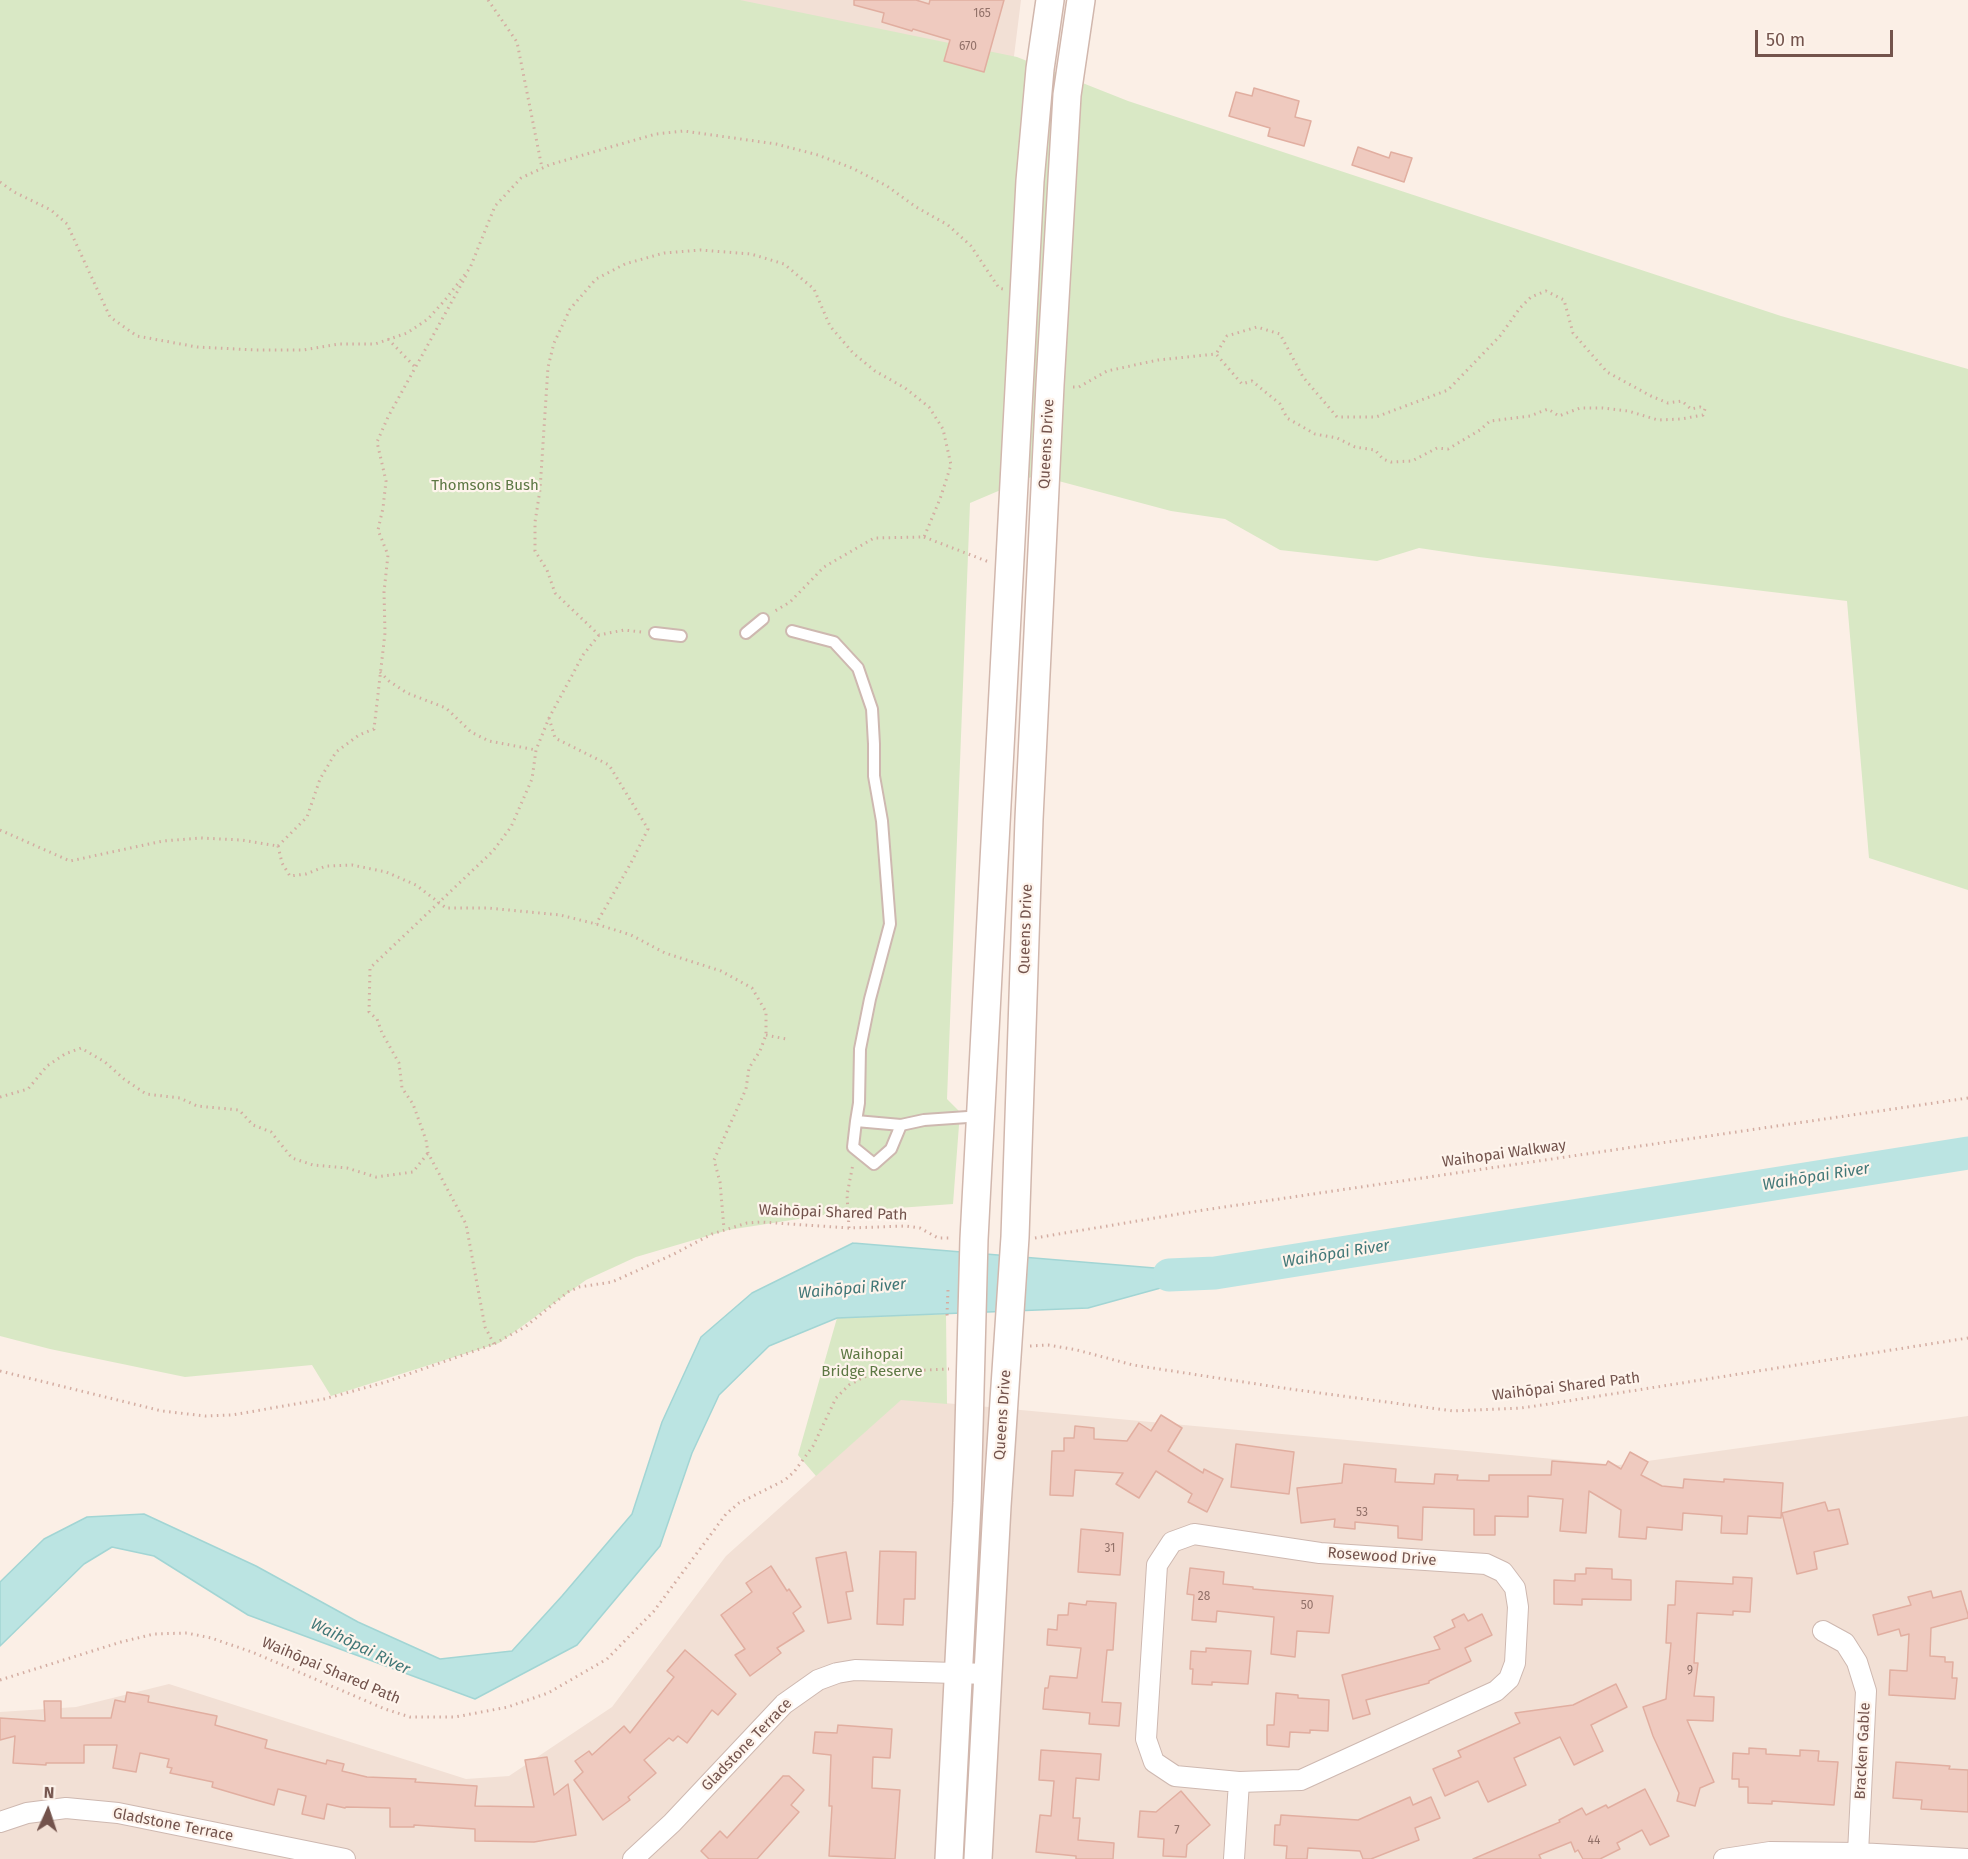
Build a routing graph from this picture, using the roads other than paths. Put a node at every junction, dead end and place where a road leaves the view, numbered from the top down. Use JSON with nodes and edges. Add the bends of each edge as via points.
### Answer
{"nodes":[{"id":1,"x":1050,"y":0,"type":"edge"},
{"id":2,"x":1081,"y":0,"type":"edge"},
{"id":3,"x":763,"y":619,"type":"road end"},
{"id":4,"x":792,"y":631,"type":"dead end"},
{"id":5,"x":655,"y":633,"type":"road end"},
{"id":6,"x":746,"y":633,"type":"dead end"},
{"id":7,"x":681,"y":636,"type":"dead end"},
{"id":8,"x":996,"y":817,"type":"junction"},
{"id":9,"x":1029,"y":819,"type":"junction"},
{"id":10,"x":982,"y":1116,"type":"junction"},
{"id":11,"x":856,"y":1121,"type":"junction"},
{"id":12,"x":901,"y":1125,"type":"junction"},
{"id":13,"x":1823,"y":1631,"type":"dead end"},
{"id":14,"x":959,"y":1672,"type":"junction"},
{"id":15,"x":988,"y":1674,"type":"junction"},
{"id":16,"x":1239,"y":1782,"type":"junction"},
{"id":17,"x":0,"y":1822,"type":"edge"},
{"id":18,"x":1858,"y":1853,"type":"junction"},
{"id":19,"x":345,"y":1859,"type":"edge"},
{"id":20,"x":633,"y":1859,"type":"edge"},
{"id":21,"x":949,"y":1859,"type":"edge"},
{"id":22,"x":978,"y":1859,"type":"edge"},
{"id":23,"x":1234,"y":1859,"type":"edge"},
{"id":24,"x":1724,"y":1859,"type":"edge"},
{"id":25,"x":1968,"y":1859,"type":"edge"}],
"edges":[{"from":1,"to":8,"type":"main road","name":"Queens Drive","via":[[1037,101]]},
{"from":2,"to":9,"type":"main road","name":"Queens Drive","via":[[1067,95]]},
{"from":3,"to":6,"type":"lane"},
{"from":4,"to":11,"type":"lane","via":[[834,642],[858,668],[872,708],[874,776],[882,821],[890,924],[860,1049]]},
{"from":5,"to":7,"type":"lane"},
{"from":8,"to":9,"type":"main road"},
{"from":8,"to":10,"type":"main road","name":"Queens Drive"},
{"from":9,"to":15,"type":"main road","name":"Queens Drive","via":[[1015,1237]]},
{"from":10,"to":12,"type":"lane"},
{"from":10,"to":14,"type":"main road","name":"Queens Drive","via":[[963,1238],[971,1316]]},
{"from":11,"to":12,"type":"lane"},
{"from":11,"to":12,"type":"lane","via":[[853,1147],[874,1164],[891,1149]]},
{"from":13,"to":18,"type":"street","name":"Bracken Gable","via":[[1845,1643],[1857,1662],[1866,1691]]},
{"from":14,"to":15,"type":"street","name":"Gladstone Terrace"},
{"from":14,"to":20,"type":"street","name":"Gladstone Terrace","via":[[855,1670],[818,1680],[784,1704]]},
{"from":14,"to":21,"type":"main road","name":"Queens Drive"},
{"from":15,"to":22,"type":"main road","name":"Queens Drive"},
{"from":16,"to":16,"type":"street","name":"Rosewood Drive","via":[[1175,1776],[1154,1762],[1146,1739],[1157,1565],[1172,1542],[1194,1534],[1320,1553],[1486,1564],[1503,1572],[1515,1588],[1515,1663],[1509,1679],[1496,1691],[1301,1780]]},
{"from":16,"to":23,"type":"street"},
{"from":17,"to":19,"type":"street","name":"Gladstone Terrace","via":[[27,1813],[66,1808],[118,1814]]},
{"from":18,"to":24,"type":"street","via":[[1770,1852]]},
{"from":18,"to":25,"type":"street"}]}
